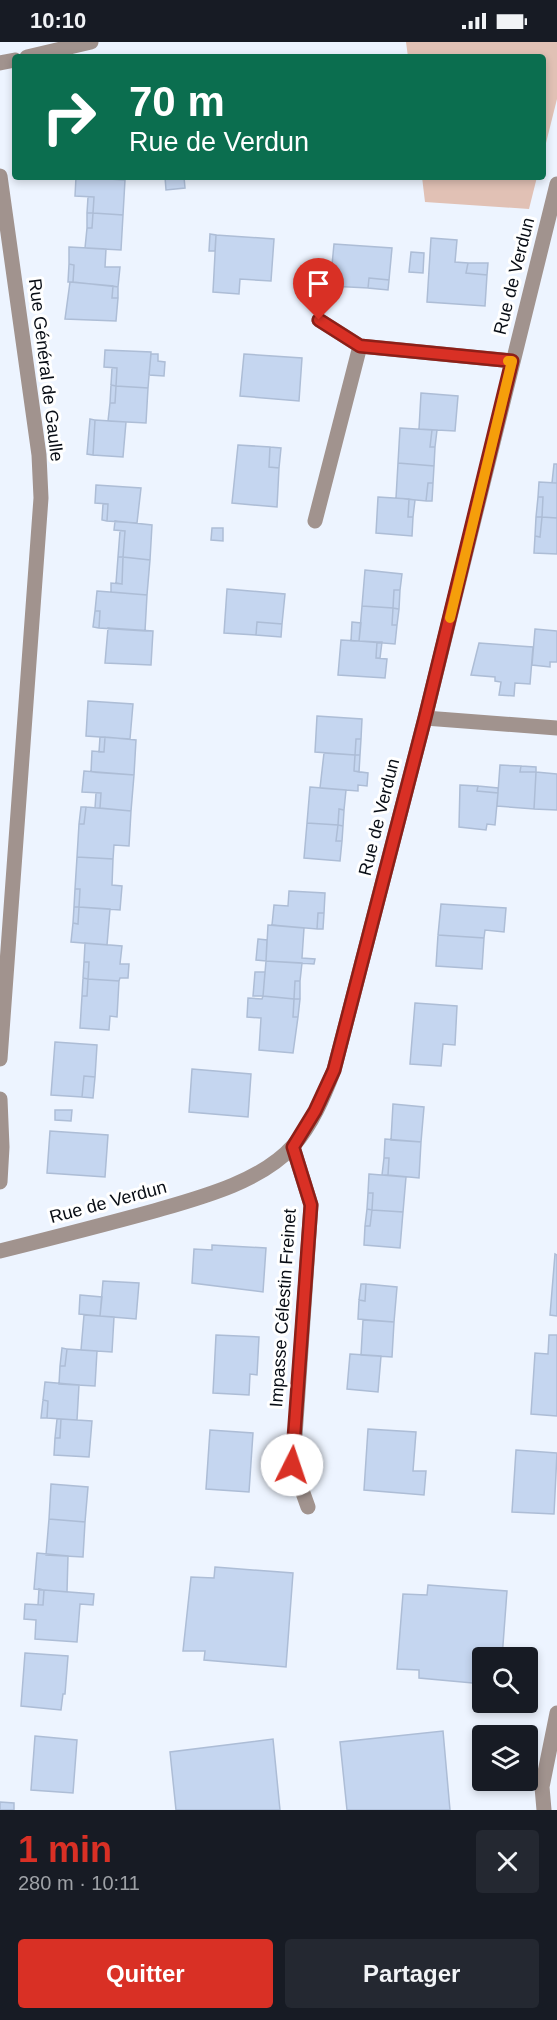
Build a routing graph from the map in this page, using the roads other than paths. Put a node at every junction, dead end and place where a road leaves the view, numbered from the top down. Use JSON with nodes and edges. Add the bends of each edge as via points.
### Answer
{"nodes":[{"id":1,"x":91,"y":42,"type":"edge"},
{"id":2,"x":40,"y":54,"type":"edge"},
{"id":3,"x":0,"y":176,"type":"edge"},
{"id":4,"x":557,"y":184,"type":"edge"},
{"id":5,"x":319,"y":320,"type":"dead end"},
{"id":6,"x":360,"y":346,"type":"junction"},
{"id":7,"x":512,"y":361,"type":"junction"},
{"id":8,"x":315,"y":521,"type":"dead end"},
{"id":9,"x":425,"y":718,"type":"junction"},
{"id":10,"x":557,"y":728,"type":"edge"},
{"id":11,"x":0,"y":1036,"type":"edge"},
{"id":12,"x":0,"y":1059,"type":"edge"},
{"id":13,"x":0,"y":1099,"type":"edge"},
{"id":14,"x":293,"y":1147,"type":"junction"},
{"id":15,"x":0,"y":1182,"type":"edge"},
{"id":16,"x":0,"y":1251,"type":"edge"},
{"id":17,"x":308,"y":1507,"type":"dead end"},
{"id":18,"x":557,"y":1713,"type":"edge"},
{"id":19,"x":544,"y":1810,"type":"edge"}],
"edges":[{"from":1,"to":2,"type":"street"},
{"from":3,"to":11,"type":"street","name":"Rue Général de Gaulle","via":[[39,455],[41,498]]},
{"from":4,"to":7,"type":"street","name":"Rue de Verdun"},
{"from":5,"to":6,"type":"street"},
{"from":6,"to":7,"type":"street"},
{"from":6,"to":8,"type":"street"},
{"from":7,"to":9,"type":"street","name":"Rue de Verdun"},
{"from":9,"to":10,"type":"street"},
{"from":9,"to":14,"type":"street","name":"Rue de Verdun","via":[[334,1070]]},
{"from":11,"to":12,"type":"street","name":"Rue Général de Gaulle"},
{"from":13,"to":15,"type":"street"},
{"from":14,"to":16,"type":"street","name":"Rue de Verdun","via":[[252,1175],[207,1195]]},
{"from":14,"to":17,"type":"street","name":"Impasse Célestin Freinet","via":[[311,1205],[292,1465]]},
{"from":18,"to":19,"type":"street","via":[[542,1787]]}]}
